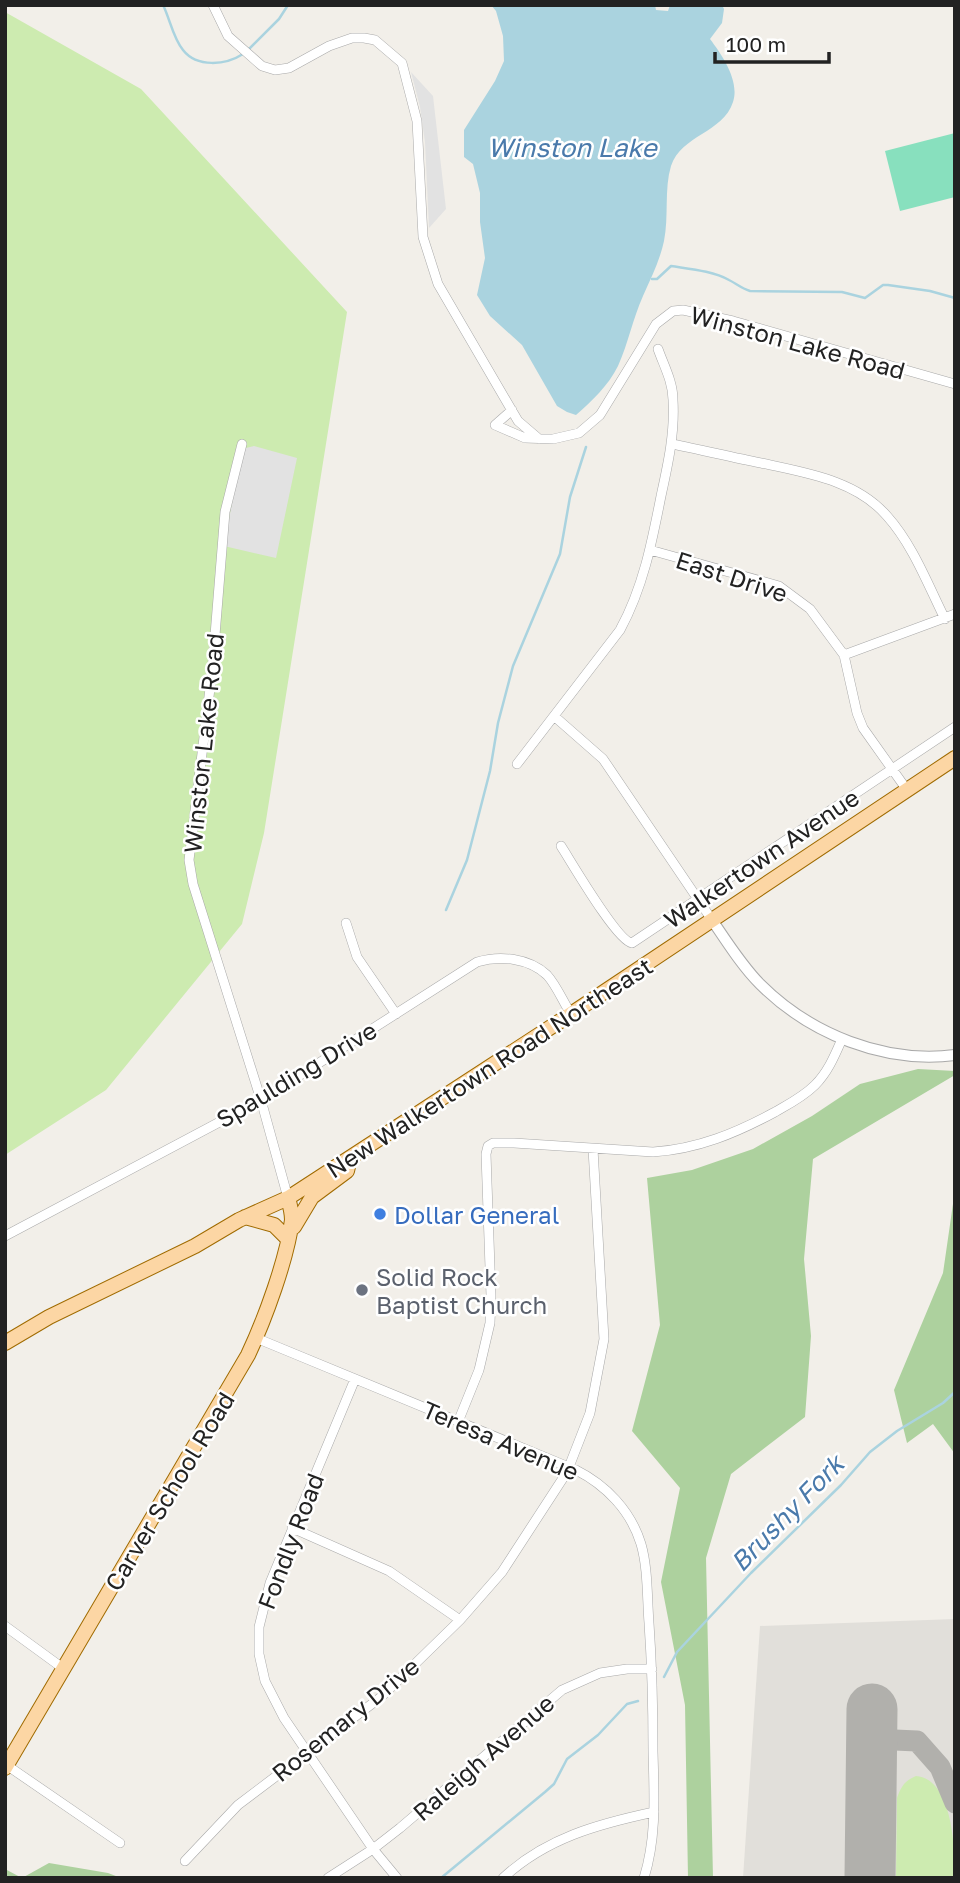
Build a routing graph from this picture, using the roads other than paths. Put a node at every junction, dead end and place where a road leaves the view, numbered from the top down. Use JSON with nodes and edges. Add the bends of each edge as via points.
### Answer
{"nodes":[{"id":1,"x":213,"y":5,"type":"edge"},
{"id":2,"x":658,"y":349,"type":"dead end"},
{"id":3,"x":955,"y":384,"type":"edge"},
{"id":4,"x":512,"y":410,"type":"junction"},
{"id":5,"x":539,"y":439,"type":"junction"},
{"id":6,"x":242,"y":444,"type":"dead end"},
{"id":7,"x":672,"y":444,"type":"junction"},
{"id":8,"x":650,"y":550,"type":"junction"},
{"id":9,"x":955,"y":614,"type":"edge"},
{"id":10,"x":945,"y":619,"type":"junction"},
{"id":11,"x":844,"y":655,"type":"junction"},
{"id":12,"x":554,"y":716,"type":"junction"},
{"id":13,"x":955,"y":727,"type":"edge"},
{"id":14,"x":955,"y":758,"type":"edge"},
{"id":15,"x":517,"y":764,"type":"dead end"},
{"id":16,"x":894,"y":769,"type":"junction"},
{"id":17,"x":906,"y":790,"type":"junction"},
{"id":18,"x":561,"y":846,"type":"dead end"},
{"id":19,"x":698,"y":899,"type":"junction"},
{"id":20,"x":712,"y":920,"type":"junction"},
{"id":21,"x":346,"y":923,"type":"dead end"},
{"id":22,"x":396,"y":1014,"type":"junction"},
{"id":23,"x":571,"y":1014,"type":"junction"},
{"id":24,"x":842,"y":1039,"type":"junction"},
{"id":25,"x":955,"y":1055,"type":"edge"},
{"id":26,"x":261,"y":1100,"type":"junction"},
{"id":27,"x":593,"y":1149,"type":"junction"},
{"id":28,"x":351,"y":1157,"type":"junction"},
{"id":29,"x":288,"y":1198,"type":"junction"},
{"id":30,"x":245,"y":1217,"type":"junction"},
{"id":31,"x":5,"y":1236,"type":"edge"},
{"id":32,"x":287,"y":1238,"type":"junction"},
{"id":33,"x":256,"y":1338,"type":"junction"},
{"id":34,"x":5,"y":1343,"type":"edge"},
{"id":35,"x":355,"y":1380,"type":"junction"},
{"id":36,"x":458,"y":1422,"type":"junction"},
{"id":37,"x":569,"y":1467,"type":"junction"},
{"id":38,"x":292,"y":1528,"type":"junction"},
{"id":39,"x":460,"y":1620,"type":"junction"},
{"id":40,"x":5,"y":1626,"type":"edge"},
{"id":41,"x":64,"y":1669,"type":"junction"},
{"id":42,"x":652,"y":1669,"type":"junction"},
{"id":43,"x":306,"y":1752,"type":"junction"},
{"id":44,"x":6,"y":1766,"type":"edge"},
{"id":45,"x":654,"y":1812,"type":"junction"},
{"id":46,"x":120,"y":1843,"type":"dead end"},
{"id":47,"x":373,"y":1849,"type":"junction"},
{"id":48,"x":185,"y":1861,"type":"dead end"},
{"id":49,"x":328,"y":1878,"type":"edge"},
{"id":50,"x":397,"y":1878,"type":"edge"},
{"id":51,"x":503,"y":1878,"type":"edge"},
{"id":52,"x":644,"y":1878,"type":"edge"}],
"edges":[{"from":1,"to":4,"type":"street","via":[[228,36],[262,66],[275,70],[289,68],[329,46],[364,37],[375,40],[402,62],[417,121],[423,237],[438,284]]},
{"from":2,"to":7,"type":"street","via":[[674,398]]},
{"from":3,"to":5,"type":"street","name":"Winston Lake Road","via":[[721,317],[676,310],[656,324],[593,423],[573,435]]},
{"from":4,"to":5,"type":"street"},
{"from":4,"to":5,"type":"street","name":"Winston Lake Road","via":[[495,425]]},
{"from":6,"to":26,"type":"street","name":"Winston Lake Road","via":[[225,512],[212,672],[189,860]]},
{"from":7,"to":8,"type":"street"},
{"from":7,"to":10,"type":"street","via":[[802,472],[867,497],[899,534]]},
{"from":8,"to":11,"type":"street","name":"East Drive","via":[[788,591],[819,619]]},
{"from":8,"to":12,"type":"street","via":[[621,630]]},
{"from":9,"to":10,"type":"street"},
{"from":10,"to":11,"type":"street"},
{"from":11,"to":16,"type":"street","name":"East Drive","via":[[863,728]]},
{"from":12,"to":15,"type":"street"},
{"from":12,"to":19,"type":"street","via":[[603,759]]},
{"from":13,"to":16,"type":"street","name":"Walkertown Avenue"},
{"from":14,"to":17,"type":"main road","name":"New Walkertown Road Northeast"},
{"from":16,"to":17,"type":"street","name":"East Drive"},
{"from":16,"to":19,"type":"street","name":"Walkertown Avenue"},
{"from":17,"to":20,"type":"main road","name":"New Walkertown Road Northeast"},
{"from":18,"to":19,"type":"street","name":"Walkertown Avenue","via":[[629,943]]},
{"from":19,"to":20,"type":"street"},
{"from":20,"to":23,"type":"main road","name":"New Walkertown Road Northeast"},
{"from":20,"to":24,"type":"street","via":[[760,984],[799,1016]]},
{"from":21,"to":22,"type":"street","via":[[357,957]]},
{"from":22,"to":23,"type":"street","name":"Spaulding Drive","via":[[478,962],[494,957],[513,959],[547,975]]},
{"from":22,"to":26,"type":"street","name":"Spaulding Drive"},
{"from":23,"to":28,"type":"main road","name":"New Walkertown Road Northeast"},
{"from":24,"to":25,"type":"street","via":[[891,1053]]},
{"from":24,"to":27,"type":"street","via":[[828,1069],[809,1090],[729,1135],[676,1150]]},
{"from":26,"to":29,"type":"street","name":"Winston Lake Road"},
{"from":26,"to":31,"type":"street","name":"Spaulding Drive"},
{"from":27,"to":36,"type":"street","via":[[514,1143],[488,1146],[490,1323],[479,1370]]},
{"from":27,"to":37,"type":"street","name":"Rosemary Drive","via":[[604,1339],[590,1413]]},
{"from":28,"to":29,"type":"main road","name":"New Walkertown Road Northeast"},
{"from":28,"to":32,"type":"main road","via":[[347,1171],[312,1197]]},
{"from":29,"to":30,"type":"main road","name":"New Walkertown Road Northeast"},
{"from":29,"to":32,"type":"main road","name":"Carver School Road","via":[[292,1217]]},
{"from":30,"to":32,"type":"main road","via":[[274,1224]]},
{"from":30,"to":34,"type":"main road","name":"New Walkertown Road Northeast"},
{"from":32,"to":33,"type":"main road","name":"Carver School Road"},
{"from":33,"to":35,"type":"street","name":"Teresa Avenue"},
{"from":33,"to":41,"type":"main road","name":"Carver School Road"},
{"from":35,"to":36,"type":"street","name":"Teresa Avenue"},
{"from":35,"to":38,"type":"street","name":"Fondly Road"},
{"from":36,"to":37,"type":"street","name":"Teresa Avenue"},
{"from":37,"to":39,"type":"street","name":"Rosemary Drive","via":[[502,1572]]},
{"from":37,"to":42,"type":"street","name":"Teresa Avenue","via":[[614,1497],[635,1528],[643,1558]]},
{"from":38,"to":39,"type":"street","via":[[389,1571]]},
{"from":38,"to":43,"type":"street","name":"Fondly Road","via":[[262,1609],[259,1654],[272,1696]]},
{"from":39,"to":43,"type":"street","name":"Rosemary Drive","via":[[381,1697]]},
{"from":40,"to":41,"type":"street"},
{"from":41,"to":44,"type":"main road","name":"Carver School Road"},
{"from":42,"to":45,"type":"street","name":"Teresa Avenue"},
{"from":42,"to":47,"type":"street","name":"Raleigh Avenue","via":[[600,1673],[562,1690]]},
{"from":43,"to":47,"type":"street","name":"Fondly Road"},
{"from":43,"to":48,"type":"street","name":"Rosemary Drive","via":[[238,1805]]},
{"from":44,"to":46,"type":"street"},
{"from":45,"to":51,"type":"street","via":[[568,1835]]},
{"from":45,"to":52,"type":"street","name":"Teresa Avenue"},
{"from":47,"to":49,"type":"street","name":"Raleigh Avenue"},
{"from":47,"to":50,"type":"street","name":"Fondly Road"}]}
